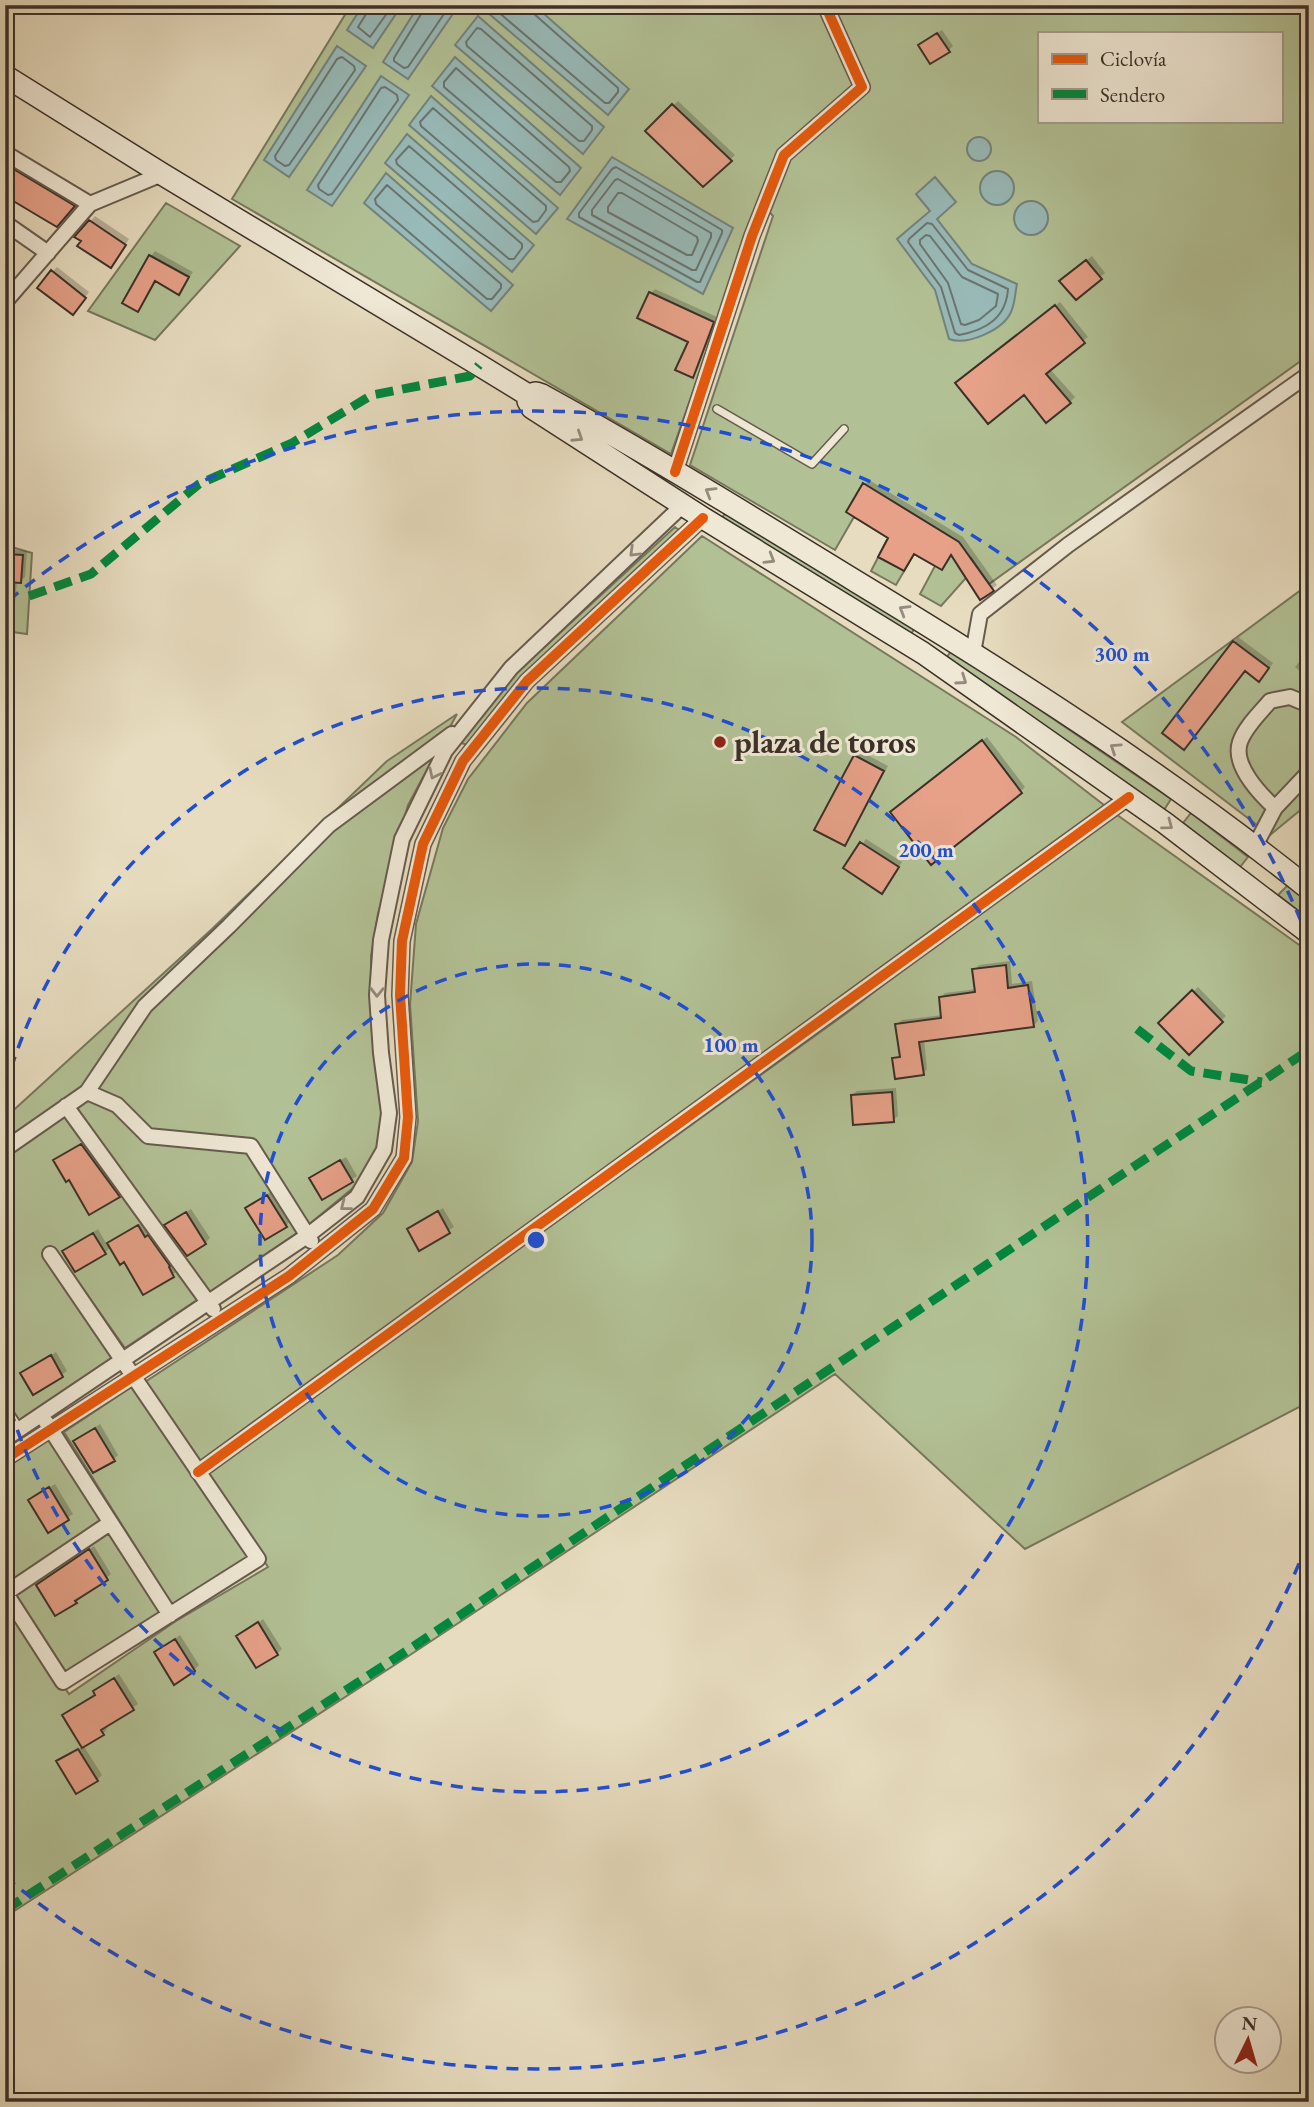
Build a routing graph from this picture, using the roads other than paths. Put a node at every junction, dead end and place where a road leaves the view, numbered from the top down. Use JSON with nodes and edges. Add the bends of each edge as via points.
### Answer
{"nodes":[{"id":1,"x":824,"y":5,"type":"edge"},
{"id":2,"x":5,"y":76,"type":"edge"},
{"id":3,"x":5,"y":153,"type":"edge"},
{"id":4,"x":162,"y":174,"type":"junction"},
{"id":5,"x":90,"y":204,"type":"junction"},
{"id":6,"x":5,"y":223,"type":"edge"},
{"id":7,"x":48,"y":253,"type":"junction"},
{"id":8,"x":5,"y":302,"type":"edge"},
{"id":9,"x":1309,"y":374,"type":"edge"},
{"id":10,"x":527,"y":395,"type":"junction"},
{"id":11,"x":717,"y":409,"type":"dead end"},
{"id":12,"x":844,"y":429,"type":"dead end"},
{"id":13,"x":676,"y":472,"type":"junction"},
{"id":14,"x":683,"y":505,"type":"junction"},
{"id":15,"x":702,"y":518,"type":"junction"},
{"id":16,"x":973,"y":653,"type":"junction"},
{"id":17,"x":1309,"y":705,"type":"edge"},
{"id":18,"x":466,"y":725,"type":"junction"},
{"id":19,"x":1309,"y":772,"type":"edge"},
{"id":20,"x":1129,"y":797,"type":"junction"},
{"id":21,"x":1275,"y":808,"type":"junction"},
{"id":22,"x":1255,"y":846,"type":"junction"},
{"id":23,"x":1309,"y":889,"type":"edge"},
{"id":24,"x":1309,"y":933,"type":"edge"},
{"id":25,"x":87,"y":1092,"type":"junction"},
{"id":26,"x":66,"y":1106,"type":"junction"},
{"id":27,"x":5,"y":1149,"type":"edge"},
{"id":28,"x":307,"y":1236,"type":"junction"},
{"id":29,"x":319,"y":1252,"type":"junction"},
{"id":30,"x":50,"y":1254,"type":"dead end"},
{"id":31,"x":208,"y":1303,"type":"junction"},
{"id":32,"x":221,"y":1320,"type":"junction"},
{"id":33,"x":122,"y":1360,"type":"junction"},
{"id":34,"x":133,"y":1376,"type":"junction"},
{"id":35,"x":5,"y":1413,"type":"edge"},
{"id":36,"x":42,"y":1415,"type":"junction"},
{"id":37,"x":50,"y":1429,"type":"junction"},
{"id":38,"x":11,"y":1435,"type":"edge"},
{"id":39,"x":5,"y":1459,"type":"edge"},
{"id":40,"x":198,"y":1472,"type":"junction"},
{"id":41,"x":110,"y":1523,"type":"junction"},
{"id":42,"x":6,"y":1592,"type":"edge"},
{"id":43,"x":170,"y":1615,"type":"junction"}],
"edges":[{"from":1,"to":13,"type":"street","via":[[863,87],[784,155],[752,236]]},
{"from":2,"to":4,"type":"main road"},
{"from":3,"to":5,"type":"street"},
{"from":4,"to":5,"type":"street"},
{"from":4,"to":10,"type":"main road"},
{"from":5,"to":7,"type":"street"},
{"from":6,"to":7,"type":"street"},
{"from":7,"to":8,"type":"street"},
{"from":9,"to":16,"type":"street","via":[[1068,545],[980,614]]},
{"from":10,"to":13,"type":"main road","via":[[542,395]]},
{"from":10,"to":14,"type":"main road","one_way":true,"via":[[532,408]]},
{"from":11,"to":12,"type":"lane","via":[[812,464]]},
{"from":16,"to":13,"type":"main road","one_way":true},
{"from":14,"to":15,"type":"main road"},
{"from":14,"to":18,"type":"street","one_way":true,"via":[[511,668]]},
{"from":15,"to":20,"type":"main road","one_way":true,"via":[[893,633]]},
{"from":15,"to":29,"type":"street","via":[[527,681],[463,761],[423,844],[402,940],[400,995],[408,1117],[404,1158],[373,1209]]},
{"from":22,"to":16,"type":"main road","one_way":true},
{"from":17,"to":21,"type":"street","via":[[1290,697],[1270,701],[1240,742],[1238,756],[1245,771]]},
{"from":18,"to":25,"type":"street","via":[[329,825],[145,1006]]},
{"from":18,"to":28,"type":"street","one_way":true,"via":[[445,751],[402,839],[381,940],[377,995],[389,1113],[384,1150],[357,1197]]},
{"from":19,"to":21,"type":"street"},
{"from":20,"to":24,"type":"main road","one_way":true},
{"from":20,"to":40,"type":"street"},
{"from":21,"to":22,"type":"street"},
{"from":22,"to":23,"type":"main road"},
{"from":25,"to":26,"type":"street"},
{"from":25,"to":28,"type":"street","via":[[117,1105],[148,1136],[251,1146]]},
{"from":26,"to":27,"type":"street"},
{"from":26,"to":31,"type":"street"},
{"from":28,"to":29,"type":"street"},
{"from":28,"to":31,"type":"street"},
{"from":29,"to":32,"type":"street"},
{"from":30,"to":33,"type":"street"},
{"from":31,"to":32,"type":"street"},
{"from":31,"to":33,"type":"street"},
{"from":32,"to":34,"type":"street"},
{"from":33,"to":34,"type":"street"},
{"from":33,"to":36,"type":"street"},
{"from":34,"to":37,"type":"street"},
{"from":34,"to":40,"type":"street"},
{"from":35,"to":38,"type":"street"},
{"from":36,"to":37,"type":"street"},
{"from":36,"to":38,"type":"street"},
{"from":37,"to":39,"type":"street"},
{"from":37,"to":41,"type":"street"},
{"from":40,"to":43,"type":"street","via":[[258,1559]]},
{"from":41,"to":42,"type":"street"},
{"from":41,"to":43,"type":"street"},
{"from":42,"to":43,"type":"street","via":[[63,1682]]}]}
